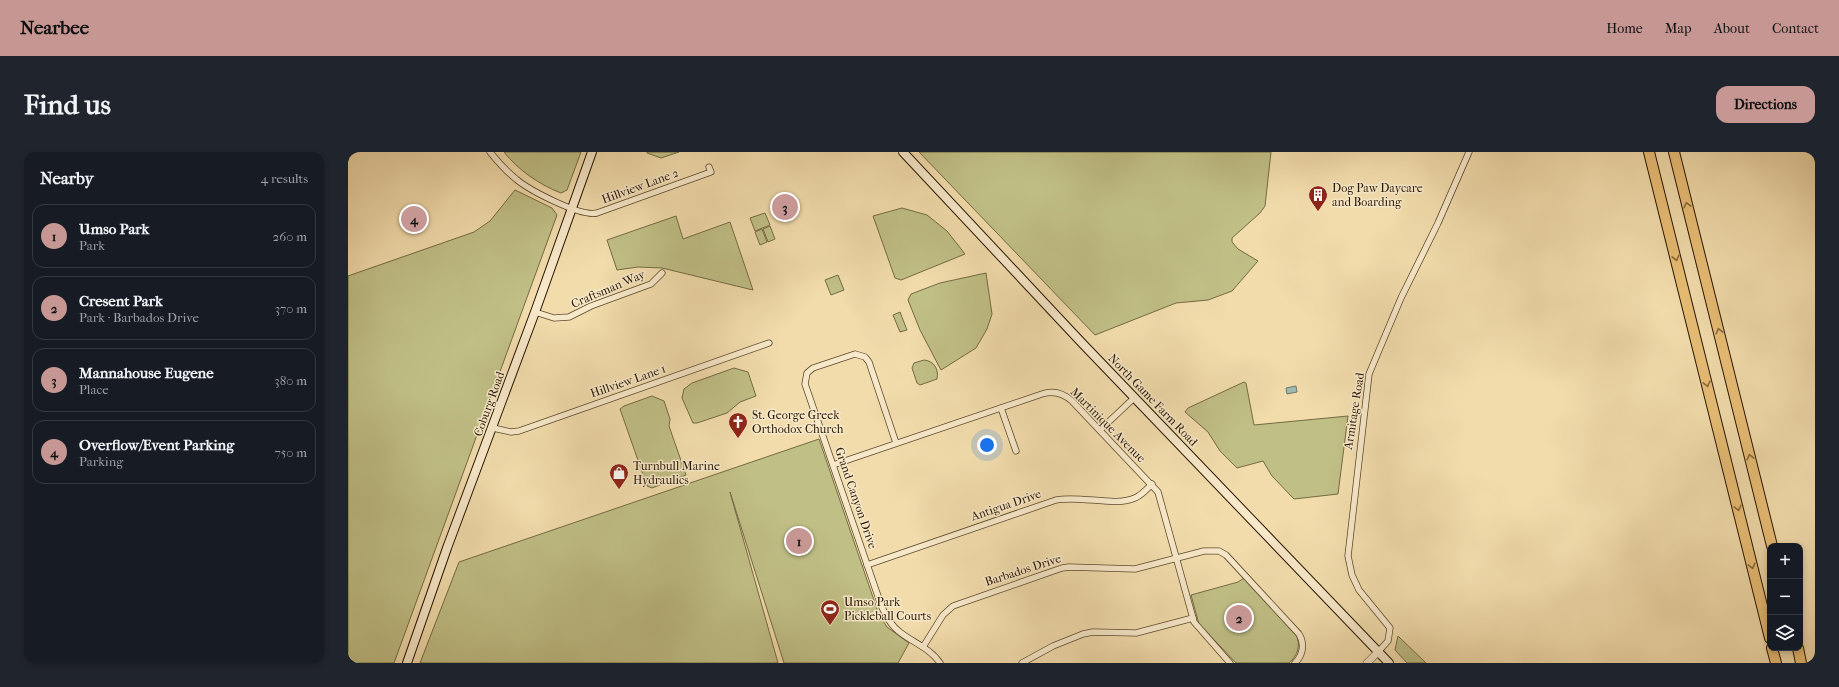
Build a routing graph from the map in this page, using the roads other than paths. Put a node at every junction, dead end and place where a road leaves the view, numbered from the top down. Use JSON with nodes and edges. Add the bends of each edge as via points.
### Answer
{"nodes":[{"id":1,"x":490,"y":152,"type":"edge"},
{"id":2,"x":592,"y":152,"type":"edge"},
{"id":3,"x":903,"y":152,"type":"edge"},
{"id":4,"x":1469,"y":152,"type":"edge"},
{"id":5,"x":1649,"y":152,"type":"edge"},
{"id":6,"x":1674,"y":152,"type":"edge"},
{"id":7,"x":709,"y":167,"type":"dead end"},
{"id":8,"x":571,"y":208,"type":"junction"},
{"id":9,"x":662,"y":272,"type":"dead end"},
{"id":10,"x":535,"y":312,"type":"junction"},
{"id":11,"x":769,"y":343,"type":"dead end"},
{"id":12,"x":1134,"y":398,"type":"junction"},
{"id":13,"x":1001,"y":408,"type":"junction"},
{"id":14,"x":493,"y":428,"type":"junction"},
{"id":15,"x":1100,"y":430,"type":"junction"},
{"id":16,"x":896,"y":443,"type":"junction"},
{"id":17,"x":1016,"y":451,"type":"dead end"},
{"id":18,"x":833,"y":465,"type":"junction"},
{"id":19,"x":1152,"y":484,"type":"junction"},
{"id":20,"x":1771,"y":543,"type":"edge"},
{"id":21,"x":1176,"y":558,"type":"junction"},
{"id":22,"x":867,"y":565,"type":"junction"},
{"id":23,"x":1193,"y":618,"type":"junction"},
{"id":24,"x":1767,"y":626,"type":"edge"},
{"id":25,"x":922,"y":647,"type":"junction"},
{"id":26,"x":1773,"y":651,"type":"edge"},
{"id":27,"x":1799,"y":651,"type":"edge"},
{"id":28,"x":1378,"y":652,"type":"junction"},
{"id":29,"x":407,"y":663,"type":"edge"},
{"id":30,"x":940,"y":663,"type":"edge"},
{"id":31,"x":1022,"y":663,"type":"edge"},
{"id":32,"x":1230,"y":663,"type":"edge"},
{"id":33,"x":1295,"y":663,"type":"edge"},
{"id":34,"x":1367,"y":663,"type":"edge"},
{"id":35,"x":1389,"y":663,"type":"edge"},
{"id":36,"x":1776,"y":663,"type":"edge"},
{"id":37,"x":1801,"y":663,"type":"edge"}],
"edges":[{"from":1,"to":8,"type":"street","via":[[517,180]]},
{"from":2,"to":8,"type":"main road","name":"Coburg Road"},
{"from":3,"to":12,"type":"main road","name":"North Game Farm Road"},
{"from":4,"to":28,"type":"street","name":"Armitage Road","via":[[1401,298],[1369,374],[1348,556],[1352,575],[1359,590],[1390,628],[1388,641]]},
{"from":5,"to":24,"type":"highway","one_way":true},
{"from":20,"to":6,"type":"highway","one_way":true},
{"from":7,"to":8,"type":"street","name":"Hillview Lane 2","via":[[711,172],[597,213],[590,214]]},
{"from":8,"to":10,"type":"main road","name":"Coburg Road"},
{"from":9,"to":10,"type":"street","name":"Craftsman Way","via":[[650,284],[569,317],[554,318]]},
{"from":10,"to":14,"type":"main road","name":"Coburg Road"},
{"from":11,"to":14,"type":"street","name":"Hillview Lane 1","via":[[519,432]]},
{"from":12,"to":15,"type":"street"},
{"from":12,"to":28,"type":"main road","name":"North Game Farm Road"},
{"from":13,"to":15,"type":"street","name":"Martinique Avenue","via":[[1046,393],[1058,393],[1072,401]]},
{"from":13,"to":16,"type":"street","name":"Martinique Avenue"},
{"from":13,"to":17,"type":"street"},
{"from":14,"to":29,"type":"main road","name":"Coburg Road"},
{"from":15,"to":19,"type":"street","name":"Martinique Avenue"},
{"from":16,"to":18,"type":"street","name":"Martinique Avenue"},
{"from":16,"to":18,"type":"street","name":"Grand Canyon Drive","via":[[869,362],[865,357],[855,354],[813,368],[807,373],[805,384]]},
{"from":18,"to":22,"type":"street","name":"Grand Canyon Drive"},
{"from":19,"to":21,"type":"street","name":"Martinique Avenue","via":[[1161,500]]},
{"from":19,"to":22,"type":"street","name":"Antigua Drive","via":[[1137,497],[1127,501],[1068,498],[1056,500]]},
{"from":21,"to":23,"type":"street","name":"Martinique Avenue"},
{"from":21,"to":25,"type":"street","name":"Barbados Drive","via":[[1136,569],[1062,568],[959,604],[943,615]]},
{"from":21,"to":33,"type":"street","name":"Barbados Drive","via":[[1208,551],[1224,553],[1299,634],[1304,646]]},
{"from":22,"to":25,"type":"street","name":"Grand Canyon Drive","via":[[886,616],[900,632]]},
{"from":23,"to":31,"type":"street","via":[[1136,633],[1083,634],[1053,646]]},
{"from":23,"to":32,"type":"street","name":"Martinique Avenue"},
{"from":25,"to":30,"type":"street","name":"Grand Canyon Drive"},
{"from":26,"to":36,"type":"highway"},
{"from":27,"to":37,"type":"highway"},
{"from":28,"to":34,"type":"street"},
{"from":28,"to":35,"type":"main road","name":"North Game Farm Road"}]}
